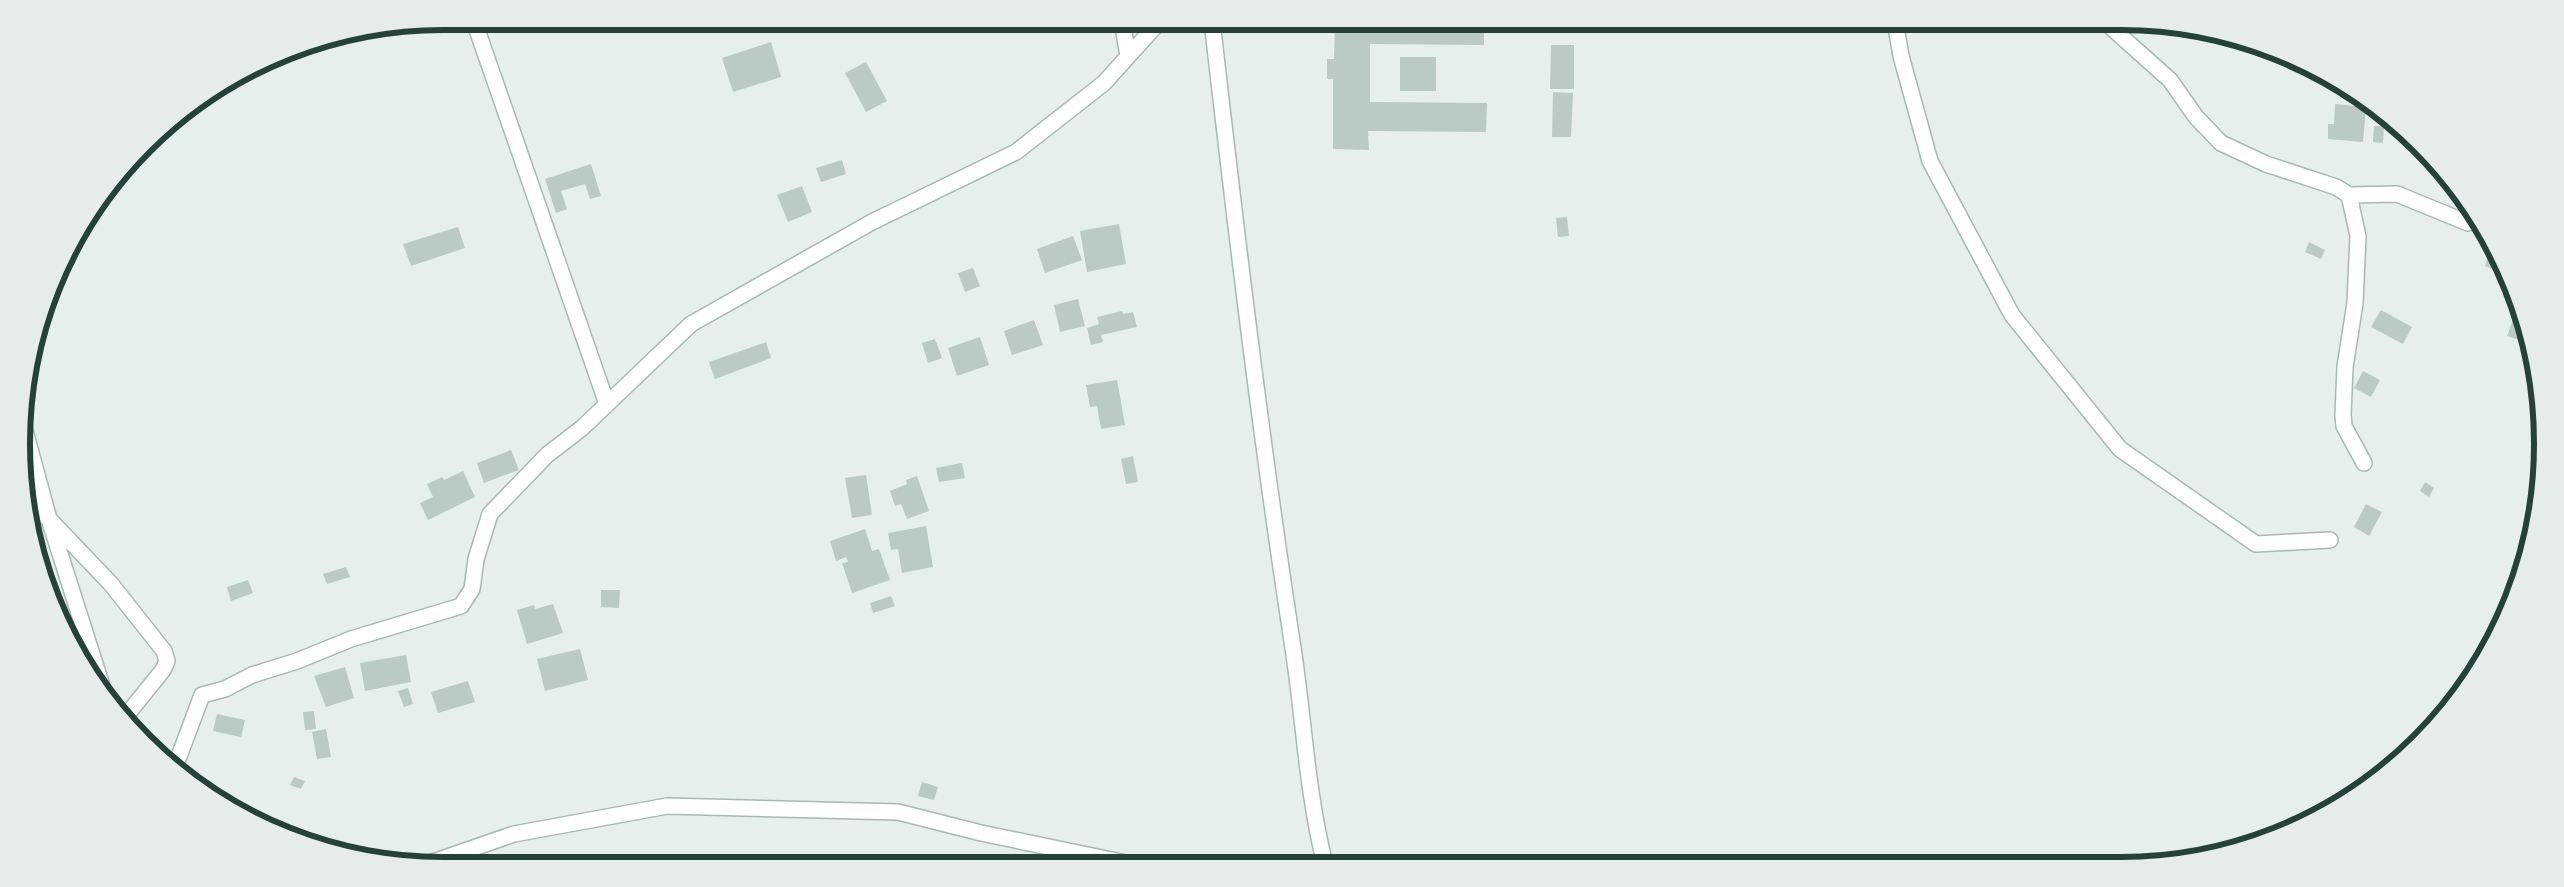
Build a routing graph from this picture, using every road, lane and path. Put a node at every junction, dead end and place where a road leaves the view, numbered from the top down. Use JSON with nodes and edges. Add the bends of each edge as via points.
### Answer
{"nodes":[{"id":1,"x":477,"y":30,"type":"edge"},
{"id":2,"x":1124,"y":30,"type":"edge"},
{"id":3,"x":1152,"y":30,"type":"edge"},
{"id":4,"x":1213,"y":30,"type":"edge"},
{"id":5,"x":1897,"y":30,"type":"edge"},
{"id":6,"x":2114,"y":30,"type":"edge"},
{"id":7,"x":1128,"y":56,"type":"junction"},
{"id":8,"x":2349,"y":196,"type":"junction"},
{"id":9,"x":2469,"y":222,"type":"edge"},
{"id":10,"x":607,"y":404,"type":"junction"},
{"id":11,"x":30,"y":450,"type":"edge"},
{"id":12,"x":2364,"y":463,"type":"dead end"},
{"id":13,"x":36,"y":510,"type":"edge"},
{"id":14,"x":49,"y":519,"type":"junction"},
{"id":15,"x":2330,"y":540,"type":"dead end"},
{"id":16,"x":96,"y":667,"type":"edge"},
{"id":17,"x":129,"y":712,"type":"edge"},
{"id":18,"x":178,"y":760,"type":"edge"},
{"id":19,"x":447,"y":857,"type":"edge"},
{"id":20,"x":1097,"y":857,"type":"edge"},
{"id":21,"x":1323,"y":857,"type":"edge"}],
"edges":[{"from":1,"to":10,"type":"street"},
{"from":2,"to":7,"type":"street"},
{"from":3,"to":7,"type":"street"},
{"from":4,"to":21,"type":"street","via":[[1262,434],[1302,706],[1313,809]]},
{"from":5,"to":15,"type":"street","via":[[1930,161],[2012,315],[2120,449],[2256,544]]},
{"from":6,"to":8,"type":"street","via":[[2170,80],[2196,117],[2221,144],[2266,164],[2336,187]]},
{"from":7,"to":10,"type":"street","via":[[1104,83],[1016,152],[872,222],[691,324]]},
{"from":8,"to":9,"type":"street","via":[[2397,194]]},
{"from":8,"to":12,"type":"street","via":[[2358,236],[2355,303],[2345,367],[2343,415],[2344,426]]},
{"from":10,"to":18,"type":"street","via":[[547,455],[490,514],[476,559],[472,590],[461,606],[351,639],[202,695]]},
{"from":11,"to":14,"type":"street"},
{"from":13,"to":14,"type":"street"},
{"from":14,"to":16,"type":"street"},
{"from":14,"to":17,"type":"street","via":[[111,584],[164,652],[167,661],[163,670]]},
{"from":19,"to":20,"type":"street","via":[[514,834],[667,806],[898,812]]}]}
